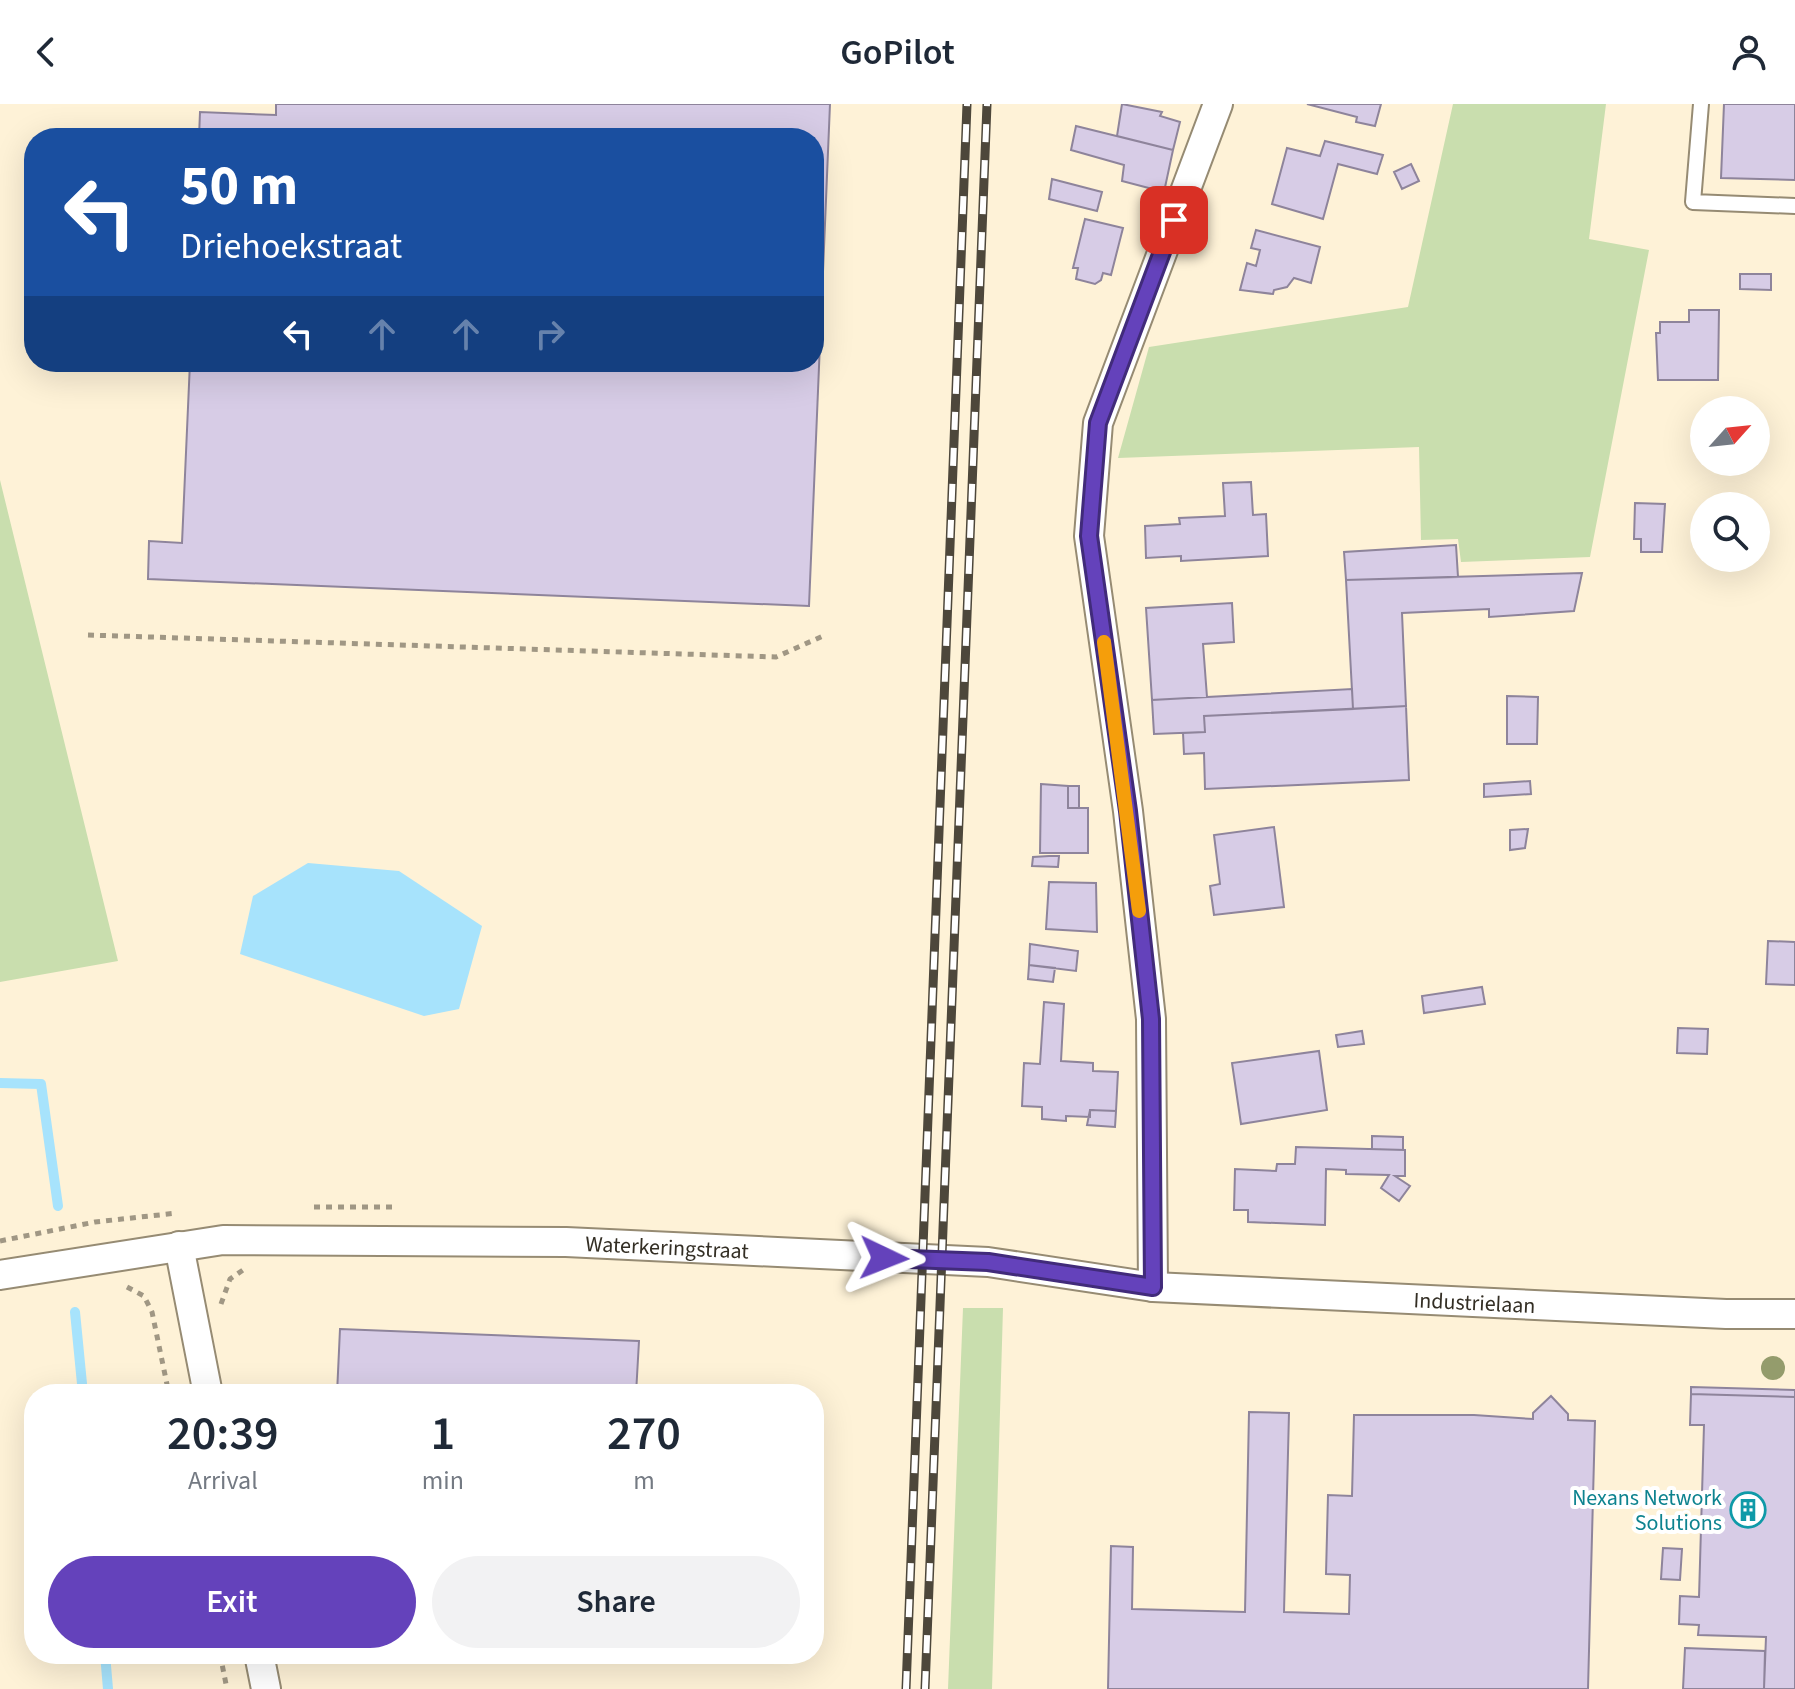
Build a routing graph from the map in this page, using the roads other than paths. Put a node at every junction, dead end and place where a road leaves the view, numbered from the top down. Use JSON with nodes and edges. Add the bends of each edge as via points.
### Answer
{"nodes":[{"id":1,"x":1218,"y":104,"type":"edge"},
{"id":2,"x":1701,"y":104,"type":"edge"},
{"id":3,"x":1795,"y":206,"type":"edge"},
{"id":4,"x":179,"y":1246,"type":"junction"},
{"id":5,"x":0,"y":1275,"type":"edge"},
{"id":6,"x":1153,"y":1287,"type":"junction"},
{"id":7,"x":1795,"y":1314,"type":"edge"},
{"id":8,"x":206,"y":1384,"type":"edge"},
{"id":9,"x":261,"y":1664,"type":"edge"},
{"id":10,"x":266,"y":1689,"type":"edge"}],
"edges":[{"from":1,"to":6,"type":"street","via":[[1098,423],[1089,536],[1151,1019]]},
{"from":2,"to":3,"type":"lane","via":[[1693,202]]},
{"from":4,"to":5,"type":"street","name":"Waterkeringstraat"},
{"from":4,"to":6,"type":"street","name":"Waterkeringstraat","via":[[223,1240],[566,1242],[988,1262]]},
{"from":4,"to":8,"type":"street"},
{"from":6,"to":7,"type":"street","name":"Industrielaan"},
{"from":9,"to":10,"type":"street"}]}
